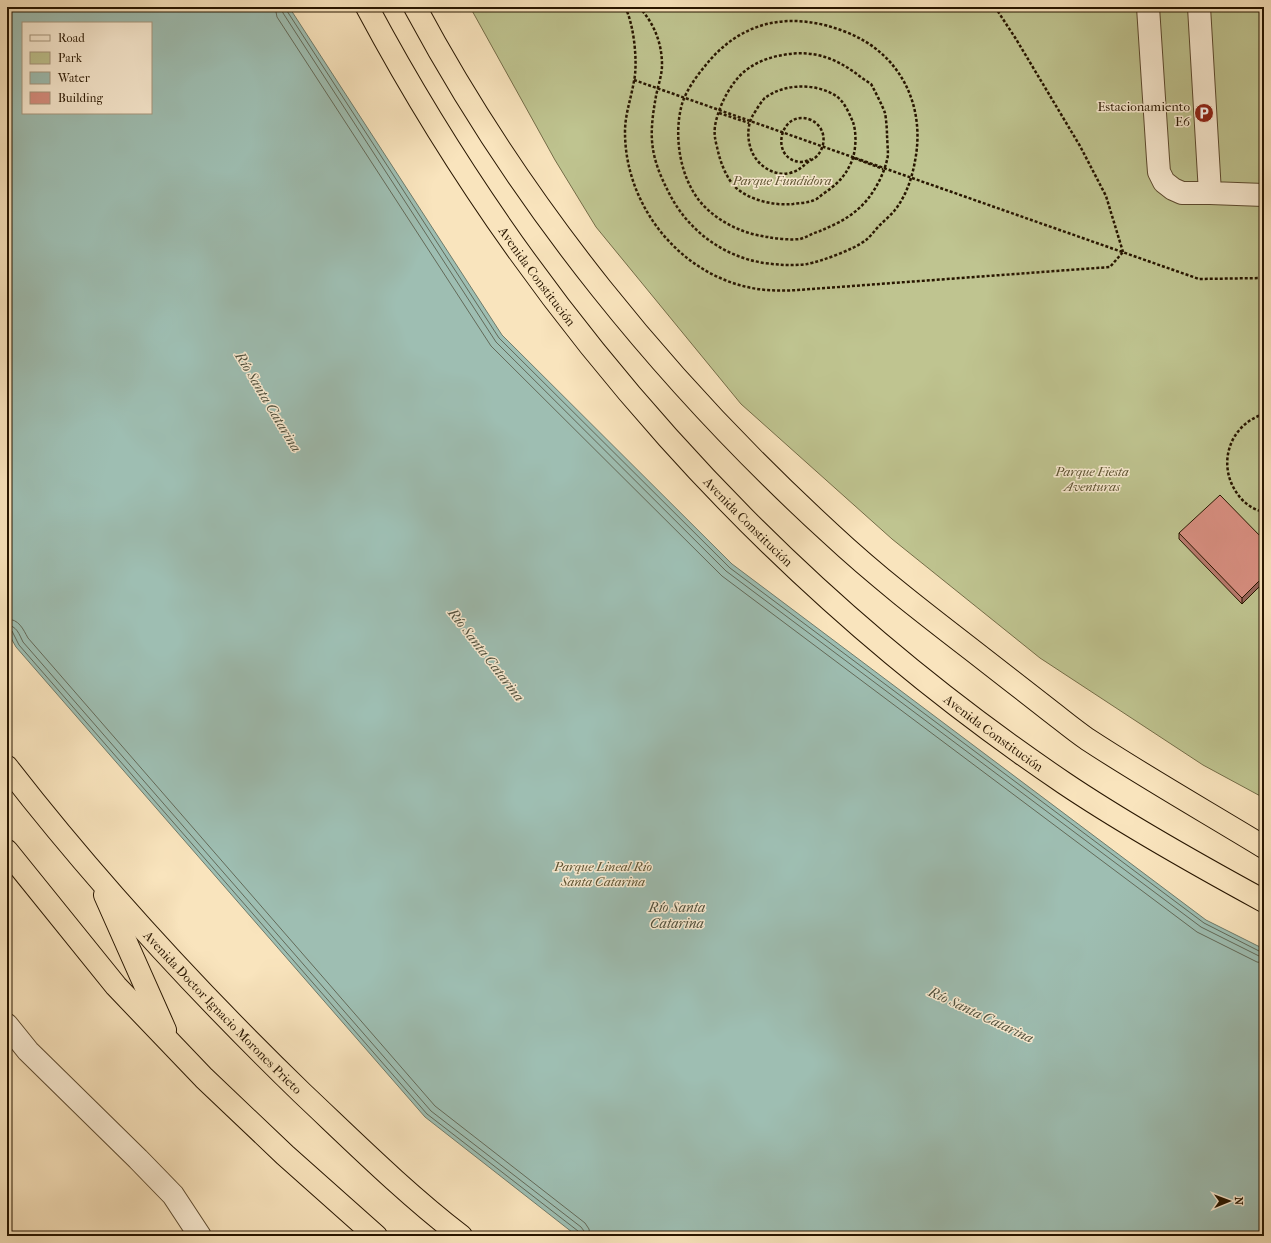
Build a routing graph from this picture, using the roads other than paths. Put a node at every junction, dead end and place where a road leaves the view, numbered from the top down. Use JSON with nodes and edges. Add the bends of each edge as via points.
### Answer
{"nodes":[{"id":1,"x":367,"y":7,"type":"edge"},
{"id":2,"x":415,"y":7,"type":"edge"},
{"id":3,"x":1148,"y":7,"type":"edge"},
{"id":4,"x":1199,"y":7,"type":"edge"},
{"id":5,"x":1210,"y":193,"type":"junction"},
{"id":6,"x":1264,"y":195,"type":"edge"},
{"id":7,"x":7,"y":767,"type":"edge"},
{"id":8,"x":7,"y":782,"type":"edge"},
{"id":9,"x":55,"y":829,"type":"junction"},
{"id":10,"x":1264,"y":847,"type":"edge"},
{"id":11,"x":7,"y":851,"type":"edge"},
{"id":12,"x":97,"y":875,"type":"junction"},
{"id":13,"x":1264,"y":901,"type":"edge"},
{"id":14,"x":7,"y":1025,"type":"edge"},
{"id":15,"x":170,"y":1043,"type":"junction"},
{"id":16,"x":200,"y":1236,"type":"edge"},
{"id":17,"x":376,"y":1236,"type":"edge"},
{"id":18,"x":461,"y":1236,"type":"edge"}],
"edges":[{"from":1,"to":13,"type":"highway","name":"Avenida Constitución","via":[[431,121],[524,261],[574,328],[627,392],[741,516],[864,630],[929,684],[996,734],[1064,783],[1135,828]]},
{"from":2,"to":10,"type":"highway","via":[[469,99],[556,228],[659,358],[772,479],[895,590],[1085,738]]},
{"from":3,"to":5,"type":"lane","via":[[1159,172],[1164,182],[1182,193]]},
{"from":4,"to":5,"type":"lane"},
{"from":5,"to":6,"type":"lane"},
{"from":7,"to":9,"type":"highway","name":"Avenida Doctor Ignacio Morones Prieto"},
{"from":8,"to":9,"type":"highway"},
{"from":9,"to":12,"type":"highway","name":"Avenida Doctor Ignacio Morones Prieto"},
{"from":11,"to":15,"type":"highway","via":[[116,986]]},
{"from":12,"to":15,"type":"highway"},
{"from":12,"to":18,"type":"highway","name":"Avenida Doctor Ignacio Morones Prieto","via":[[172,961],[239,1031],[382,1170]]},
{"from":14,"to":16,"type":"lane","via":[[28,1051],[173,1195]]},
{"from":15,"to":17,"type":"highway","via":[[285,1155]]}]}
